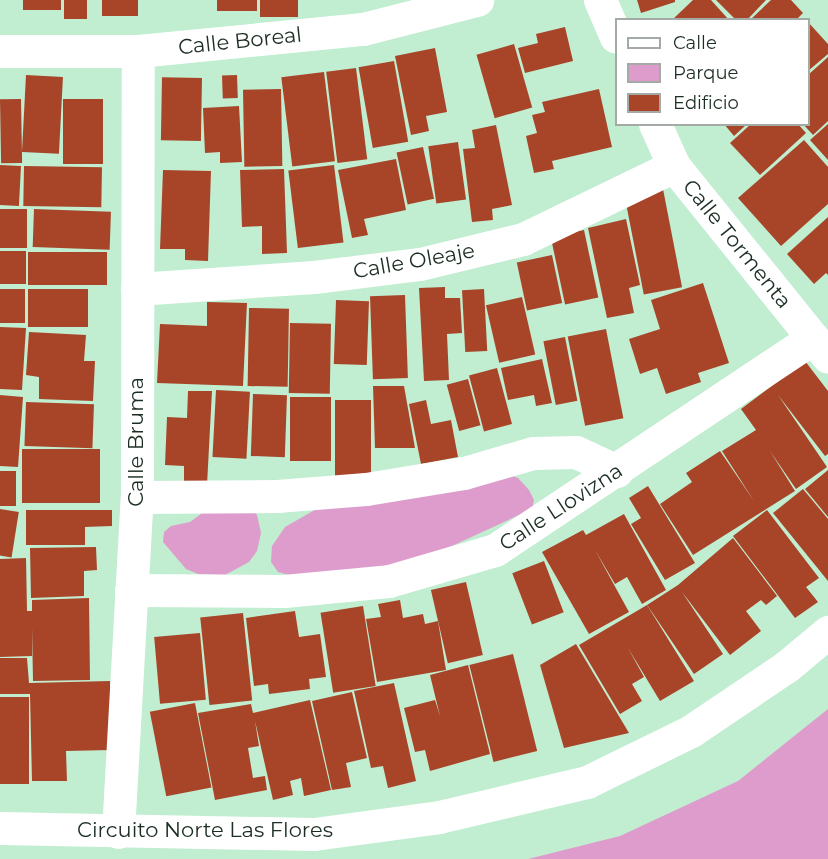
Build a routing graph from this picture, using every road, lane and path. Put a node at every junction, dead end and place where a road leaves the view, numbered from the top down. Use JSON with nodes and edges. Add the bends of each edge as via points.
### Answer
{"nodes":[{"id":1,"x":477,"y":0,"type":"edge"},
{"id":2,"x":600,"y":0,"type":"edge"},
{"id":3,"x":615,"y":35,"type":"edge"},
{"id":4,"x":0,"y":51,"type":"edge"},
{"id":5,"x":138,"y":51,"type":"junction"},
{"id":6,"x":656,"y":126,"type":"edge"},
{"id":7,"x":674,"y":166,"type":"junction"},
{"id":8,"x":137,"y":289,"type":"junction"},
{"id":9,"x":820,"y":347,"type":"edge"},
{"id":10,"x":617,"y":471,"type":"junction"},
{"id":11,"x":137,"y":497,"type":"junction"},
{"id":12,"x":131,"y":590,"type":"junction"},
{"id":13,"x":828,"y":632,"type":"edge"},
{"id":14,"x":0,"y":828,"type":"edge"},
{"id":15,"x":118,"y":832,"type":"junction"}],
"edges":[{"from":1,"to":5,"type":"street","name":"Calle Boreal","via":[[363,29]]},
{"from":2,"to":3,"type":"street"},
{"from":4,"to":5,"type":"street","name":"Calle Boreal"},
{"from":5,"to":8,"type":"street","name":"Calle Bruma"},
{"from":6,"to":7,"type":"street","name":"Calle Tormenta"},
{"from":7,"to":8,"type":"street","name":"Calle Oleaje","via":[[523,239],[420,264],[314,277]]},
{"from":7,"to":9,"type":"street","name":"Calle Tormenta"},
{"from":8,"to":11,"type":"street","name":"Calle Bruma"},
{"from":9,"to":10,"type":"street","name":"Calle Llovizna"},
{"from":10,"to":11,"type":"street","via":[[576,452],[533,453],[464,473],[366,489],[278,496]]},
{"from":10,"to":12,"type":"street","name":"Calle Llovizna","via":[[495,550],[389,581],[284,591]]},
{"from":11,"to":12,"type":"street","name":"Calle Bruma"},
{"from":12,"to":15,"type":"street","name":"Calle Bruma"},
{"from":13,"to":15,"type":"street","name":"Circuito Norte Las Flores","via":[[786,668],[691,731],[587,782],[440,817],[314,834]]},
{"from":14,"to":15,"type":"street","name":"Circuito Norte Las Flores"}]}
